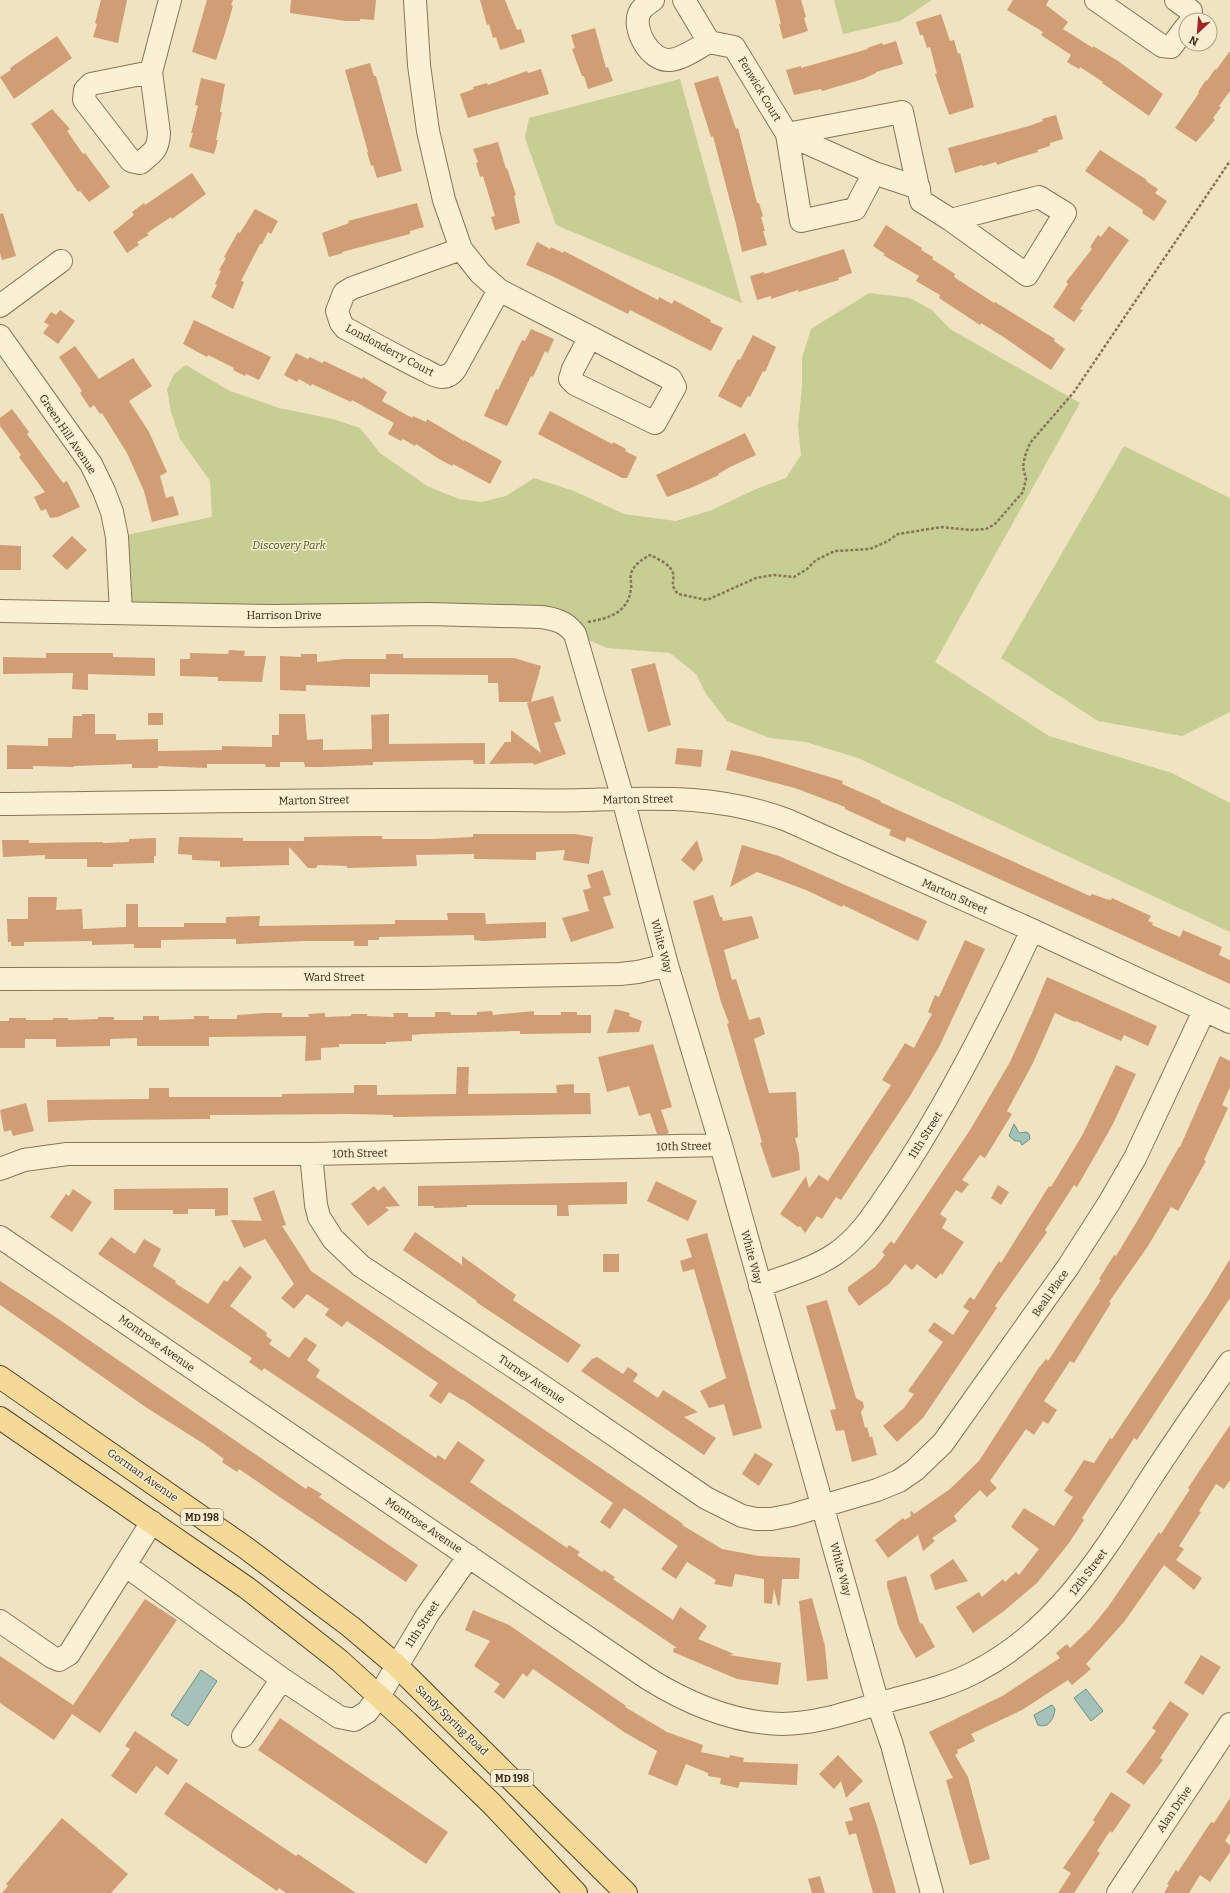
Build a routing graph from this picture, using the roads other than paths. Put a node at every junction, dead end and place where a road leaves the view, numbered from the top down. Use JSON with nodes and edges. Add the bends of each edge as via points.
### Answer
{"nodes":[{"id":1,"x":170,"y":0,"type":"edge"},
{"id":2,"x":414,"y":0,"type":"edge"},
{"id":3,"x":653,"y":0,"type":"edge"},
{"id":4,"x":684,"y":0,"type":"edge"},
{"id":5,"x":1096,"y":0,"type":"edge"},
{"id":6,"x":1176,"y":0,"type":"edge"},
{"id":7,"x":1191,"y":12,"type":"edge"},
{"id":8,"x":1178,"y":37,"type":"edge"},
{"id":9,"x":709,"y":42,"type":"junction"},
{"id":10,"x":151,"y":72,"type":"dead end"},
{"id":11,"x":787,"y":134,"type":"junction"},
{"id":12,"x":874,"y":173,"type":"junction"},
{"id":13,"x":919,"y":188,"type":"junction"},
{"id":14,"x":951,"y":220,"type":"junction"},
{"id":15,"x":461,"y":249,"type":"junction"},
{"id":16,"x":61,"y":261,"type":"dead end"},
{"id":17,"x":499,"y":290,"type":"junction"},
{"id":18,"x":0,"y":306,"type":"edge"},
{"id":19,"x":0,"y":336,"type":"edge"},
{"id":20,"x":590,"y":337,"type":"junction"},
{"id":21,"x":0,"y":612,"type":"edge"},
{"id":22,"x":121,"y":612,"type":"junction"},
{"id":23,"x":567,"y":625,"type":"joint"},
{"id":24,"x":623,"y":799,"type":"junction"},
{"id":25,"x":0,"y":804,"type":"edge"},
{"id":26,"x":1032,"y":930,"type":"junction"},
{"id":27,"x":667,"y":965,"type":"junction"},
{"id":28,"x":0,"y":979,"type":"edge"},
{"id":29,"x":1204,"y":1011,"type":"junction"},
{"id":30,"x":1230,"y":1022,"type":"edge"},
{"id":31,"x":721,"y":1145,"type":"junction"},
{"id":32,"x":311,"y":1154,"type":"junction"},
{"id":33,"x":0,"y":1169,"type":"edge"},
{"id":34,"x":0,"y":1237,"type":"edge"},
{"id":35,"x":760,"y":1286,"type":"junction"},
{"id":36,"x":1230,"y":1362,"type":"edge"},
{"id":37,"x":0,"y":1377,"type":"edge"},
{"id":38,"x":0,"y":1418,"type":"edge"},
{"id":39,"x":824,"y":1505,"type":"junction"},
{"id":40,"x":152,"y":1522,"type":"junction"},
{"id":41,"x":469,"y":1556,"type":"junction"},
{"id":42,"x":125,"y":1565,"type":"junction"},
{"id":43,"x":0,"y":1621,"type":"edge"},
{"id":44,"x":396,"y":1665,"type":"junction"},
{"id":45,"x":282,"y":1679,"type":"junction"},
{"id":46,"x":379,"y":1696,"type":"junction"},
{"id":47,"x":878,"y":1704,"type":"junction"},
{"id":48,"x":1230,"y":1724,"type":"edge"},
{"id":49,"x":243,"y":1736,"type":"dead end"},
{"id":50,"x":576,"y":1893,"type":"edge"},
{"id":51,"x":626,"y":1893,"type":"edge"},
{"id":52,"x":932,"y":1893,"type":"edge"},
{"id":53,"x":1118,"y":1893,"type":"edge"}],
"edges":[{"from":1,"to":10,"type":"street"},
{"from":2,"to":15,"type":"street","via":[[428,131],[444,200]]},
{"from":3,"to":9,"type":"street","via":[[640,12],[637,21],[649,51],[654,55],[661,59],[674,59]]},
{"from":4,"to":9,"type":"street"},
{"from":5,"to":8,"type":"street","via":[[1162,46],[1170,47]]},
{"from":6,"to":7,"type":"street"},
{"from":9,"to":11,"type":"street","name":"Fenwick Court","via":[[734,47]]},
{"from":11,"to":12,"type":"street"},
{"from":11,"to":12,"type":"street","via":[[800,221],[855,210]]},
{"from":11,"to":13,"type":"street","via":[[902,112]]},
{"from":12,"to":13,"type":"street"},
{"from":13,"to":14,"type":"street","via":[[921,201]]},
{"from":14,"to":14,"type":"street","via":[[1027,275],[1065,213],[1039,197]]},
{"from":15,"to":17,"type":"street","via":[[480,273]]},
{"from":15,"to":17,"type":"street","name":"Londonderry Court","via":[[352,288],[344,293],[337,311],[341,323],[345,328],[410,363],[436,375],[448,376],[456,368]]},
{"from":16,"to":18,"type":"street"},
{"from":17,"to":20,"type":"street"},
{"from":19,"to":22,"type":"street","name":"Green Hill Avenue","via":[[91,464],[104,491],[117,537]]},
{"from":20,"to":20,"type":"street","via":[[671,379],[675,387],[655,423],[575,384],[570,379]]},
{"from":21,"to":22,"type":"street","name":"Harrison Drive"},
{"from":22,"to":23,"type":"street","name":"Harrison Drive","via":[[274,616],[429,614],[541,617]]},
{"from":23,"to":24,"type":"street","name":"White Way","via":[[579,644]]},
{"from":24,"to":25,"type":"street","name":"Marton Street"},
{"from":24,"to":26,"type":"street","name":"Marton Street","via":[[709,800],[770,814]]},
{"from":24,"to":27,"type":"street","name":"White Way"},
{"from":26,"to":29,"type":"street","name":"Marton Street"},
{"from":26,"to":35,"type":"street","name":"11th Street","via":[[948,1099],[878,1207],[836,1254]]},
{"from":27,"to":28,"type":"street","name":"Ward Street","via":[[620,974],[430,978]]},
{"from":27,"to":31,"type":"street","name":"White Way"},
{"from":29,"to":30,"type":"street","name":"Marton Street"},
{"from":29,"to":39,"type":"street","name":"Beall Place","via":[[1135,1158],[1109,1203],[1068,1267],[943,1443],[920,1466],[899,1481]]},
{"from":31,"to":32,"type":"street","name":"10th Street"},
{"from":31,"to":35,"type":"street","name":"White Way"},
{"from":32,"to":33,"type":"street","name":"10th Street","via":[[67,1154],[24,1160]]},
{"from":32,"to":39,"type":"street","name":"Turney Avenue","via":[[316,1205],[320,1217],[332,1239],[361,1266],[706,1498],[730,1511],[756,1519],[771,1519]]},
{"from":34,"to":41,"type":"street","name":"Montrose Avenue"},
{"from":35,"to":39,"type":"street","name":"White Way"},
{"from":36,"to":47,"type":"street","name":"12th Street","via":[[1100,1559],[1061,1607],[1021,1642],[976,1672]]},
{"from":37,"to":44,"type":"main road","name":"Gorman Avenue","number":"MD 198","via":[[246,1548],[351,1627]]},
{"from":38,"to":40,"type":"main road","number":"MD 198"},
{"from":39,"to":47,"type":"street","name":"White Way"},
{"from":40,"to":42,"type":"street"},
{"from":40,"to":46,"type":"main road","number":"MD 198","via":[[247,1588],[340,1661]]},
{"from":41,"to":44,"type":"street","name":"11th Street"},
{"from":41,"to":47,"type":"street","name":"Montrose Avenue","via":[[668,1691],[725,1715],[782,1724],[836,1717]]},
{"from":42,"to":43,"type":"street","via":[[69,1654],[60,1660]]},
{"from":42,"to":45,"type":"street","name":"11th Street"},
{"from":44,"to":46,"type":"street","name":"11th Street"},
{"from":44,"to":51,"type":"main road","name":"Sandy Spring Road","number":"MD 198"},
{"from":45,"to":46,"type":"street","name":"11th Street","via":[[332,1713],[347,1720],[361,1717]]},
{"from":45,"to":49,"type":"street"},
{"from":46,"to":50,"type":"main road","number":"MD 198","via":[[491,1803]]},
{"from":47,"to":52,"type":"street","name":"White Way","via":[[892,1745]]},
{"from":48,"to":53,"type":"street","name":"Alan Drive"}]}
